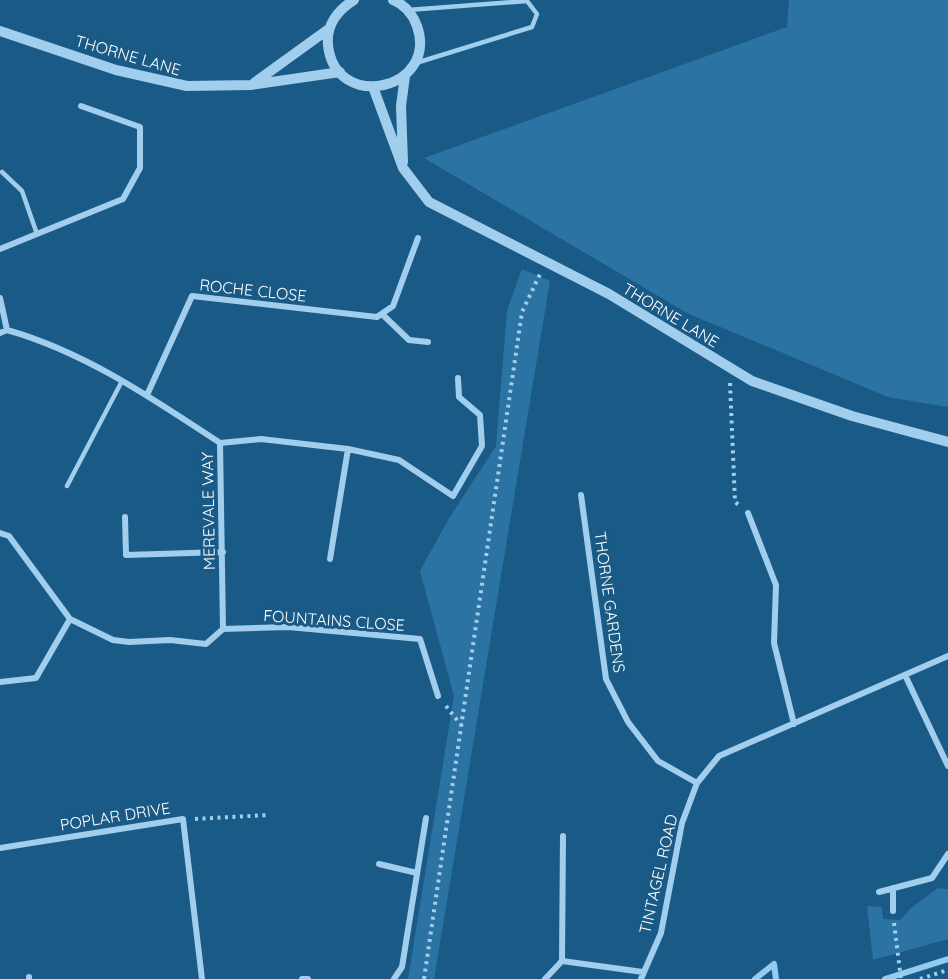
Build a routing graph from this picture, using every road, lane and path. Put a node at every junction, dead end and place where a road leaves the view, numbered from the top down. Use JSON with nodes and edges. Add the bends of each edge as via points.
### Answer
{"nodes":[{"id":1,"x":354,"y":0,"type":"edge"},
{"id":2,"x":393,"y":0,"type":"edge"},
{"id":3,"x":346,"y":3,"type":"edge"},
{"id":4,"x":408,"y":10,"type":"junction"},
{"id":5,"x":330,"y":28,"type":"junction"},
{"id":6,"x":0,"y":31,"type":"edge"},
{"id":7,"x":414,"y":63,"type":"junction"},
{"id":8,"x":340,"y":72,"type":"junction"},
{"id":9,"x":405,"y":76,"type":"junction"},
{"id":10,"x":252,"y":85,"type":"junction"},
{"id":11,"x":373,"y":87,"type":"junction"},
{"id":12,"x":81,"y":106,"type":"dead end"},
{"id":13,"x":403,"y":168,"type":"junction"},
{"id":14,"x":2,"y":172,"type":"dead end"},
{"id":15,"x":37,"y":234,"type":"junction"},
{"id":16,"x":418,"y":238,"type":"dead end"},
{"id":17,"x":0,"y":249,"type":"edge"},
{"id":18,"x":546,"y":262,"type":"junction"},
{"id":19,"x":0,"y":298,"type":"edge"},
{"id":20,"x":382,"y":314,"type":"junction"},
{"id":21,"x":7,"y":330,"type":"junction"},
{"id":22,"x":0,"y":333,"type":"edge"},
{"id":23,"x":428,"y":342,"type":"dead end"},
{"id":24,"x":729,"y":368,"type":"junction"},
{"id":25,"x":458,"y":378,"type":"dead end"},
{"id":26,"x":122,"y":381,"type":"junction"},
{"id":27,"x":147,"y":395,"type":"junction"},
{"id":28,"x":948,"y":442,"type":"edge"},
{"id":29,"x":220,"y":443,"type":"junction"},
{"id":30,"x":348,"y":449,"type":"junction"},
{"id":31,"x":67,"y":486,"type":"dead end"},
{"id":32,"x":581,"y":495,"type":"dead end"},
{"id":33,"x":748,"y":513,"type":"joint"},
{"id":34,"x":125,"y":517,"type":"dead end"},
{"id":35,"x":0,"y":533,"type":"edge"},
{"id":36,"x":223,"y":552,"type":"junction"},
{"id":37,"x":330,"y":559,"type":"dead end"},
{"id":38,"x":70,"y":619,"type":"junction"},
{"id":39,"x":224,"y":629,"type":"junction"},
{"id":40,"x":948,"y":656,"type":"edge"},
{"id":41,"x":905,"y":675,"type":"junction"},
{"id":42,"x":0,"y":681,"type":"edge"},
{"id":43,"x":438,"y":696,"type":"joint"},
{"id":44,"x":794,"y":724,"type":"junction"},
{"id":45,"x":461,"y":725,"type":"junction"},
{"id":46,"x":948,"y":766,"type":"edge"},
{"id":47,"x":697,"y":783,"type":"junction"},
{"id":48,"x":268,"y":815,"type":"dead end"},
{"id":49,"x":426,"y":818,"type":"dead end"},
{"id":50,"x":183,"y":819,"type":"junction"},
{"id":51,"x":563,"y":836,"type":"dead end"},
{"id":52,"x":0,"y":848,"type":"edge"},
{"id":53,"x":948,"y":854,"type":"edge"},
{"id":54,"x":378,"y":864,"type":"dead end"},
{"id":55,"x":417,"y":873,"type":"junction"},
{"id":56,"x":893,"y":888,"type":"junction"},
{"id":57,"x":879,"y":892,"type":"dead end"},
{"id":58,"x":893,"y":911,"type":"joint"},
{"id":59,"x":562,"y":961,"type":"junction"},
{"id":60,"x":948,"y":970,"type":"edge"},
{"id":61,"x":642,"y":976,"type":"edge"},
{"id":62,"x":202,"y":979,"type":"edge"},
{"id":63,"x":302,"y":979,"type":"edge"},
{"id":64,"x":308,"y":979,"type":"edge"},
{"id":65,"x":394,"y":979,"type":"edge"},
{"id":66,"x":424,"y":979,"type":"edge"},
{"id":67,"x":545,"y":979,"type":"edge"},
{"id":68,"x":901,"y":979,"type":"edge"},
{"id":69,"x":920,"y":979,"type":"edge"}],
"edges":[{"from":1,"to":3,"type":"street"},
{"from":2,"to":4,"type":"street"},
{"from":3,"to":5,"type":"street"},
{"from":4,"to":7,"type":"street","via":[[419,33],[420,48]]},
{"from":4,"to":7,"type":"lane","via":[[526,1],[537,14],[532,27]]},
{"from":5,"to":8,"type":"street","via":[[331,59]]},
{"from":5,"to":10,"type":"street"},
{"from":6,"to":10,"type":"street","name":"THORNE LANE","via":[[116,70],[187,86]]},
{"from":7,"to":9,"type":"street"},
{"from":8,"to":10,"type":"street","name":"THORNE LANE"},
{"from":8,"to":11,"type":"street","via":[[360,85]]},
{"from":9,"to":11,"type":"street"},
{"from":9,"to":13,"type":"street","via":[[401,106]]},
{"from":11,"to":13,"type":"street","name":"THORNE LANE"},
{"from":12,"to":15,"type":"street","via":[[141,127],[140,168],[123,199]]},
{"from":13,"to":18,"type":"street","name":"THORNE LANE","via":[[429,202]]},
{"from":14,"to":15,"type":"lane","via":[[22,191]]},
{"from":15,"to":17,"type":"street"},
{"from":16,"to":20,"type":"street","via":[[393,306]]},
{"from":18,"to":24,"type":"street","name":"THORNE LANE","via":[[609,294]]},
{"from":18,"to":45,"type":"path","via":[[522,312]]},
{"from":19,"to":21,"type":"street"},
{"from":20,"to":23,"type":"street","via":[[409,340]]},
{"from":20,"to":27,"type":"street","name":"ROCHE CLOSE","via":[[377,317],[192,296]]},
{"from":21,"to":22,"type":"street"},
{"from":21,"to":26,"type":"street","name":"MEREVALE WAY","via":[[45,341]]},
{"from":24,"to":28,"type":"street","name":"THORNE LANE","via":[[793,397]]},
{"from":24,"to":33,"type":"path","via":[[735,502]]},
{"from":25,"to":30,"type":"street","via":[[459,397],[480,415],[482,446],[453,496],[399,460]]},
{"from":26,"to":27,"type":"street","name":"MEREVALE WAY"},
{"from":26,"to":31,"type":"lane"},
{"from":27,"to":29,"type":"street","name":"MEREVALE WAY"},
{"from":29,"to":30,"type":"street","via":[[261,439]]},
{"from":29,"to":36,"type":"street","name":"MEREVALE WAY"},
{"from":30,"to":37,"type":"street"},
{"from":32,"to":47,"type":"street","name":"THORNE GARDENS","via":[[606,680],[628,722],[658,761]]},
{"from":33,"to":44,"type":"street","via":[[777,585],[774,643]]},
{"from":34,"to":36,"type":"street","via":[[126,555]]},
{"from":35,"to":38,"type":"street","via":[[9,536]]},
{"from":36,"to":39,"type":"street","name":"MEREVALE WAY"},
{"from":38,"to":39,"type":"street","via":[[97,633],[129,642],[170,639],[206,644]]},
{"from":38,"to":42,"type":"street","via":[[36,678]]},
{"from":39,"to":43,"type":"street","name":"FOUNTAINS CLOSE","via":[[288,627],[420,639]]},
{"from":40,"to":41,"type":"street","name":"TINTAGEL ROAD"},
{"from":41,"to":44,"type":"street","name":"TINTAGEL ROAD"},
{"from":41,"to":46,"type":"street"},
{"from":43,"to":45,"type":"path"},
{"from":44,"to":47,"type":"street","name":"TINTAGEL ROAD","via":[[719,756]]},
{"from":45,"to":66,"type":"path"},
{"from":47,"to":61,"type":"street","name":"TINTAGEL ROAD","via":[[682,823],[660,933]]},
{"from":48,"to":50,"type":"path"},
{"from":49,"to":55,"type":"street"},
{"from":50,"to":52,"type":"street","name":"POPLAR DRIVE"},
{"from":50,"to":62,"type":"street","name":"POPLAR DRIVE"},
{"from":51,"to":59,"type":"street"},
{"from":53,"to":56,"type":"street","via":[[932,878]]},
{"from":54,"to":55,"type":"street"},
{"from":55,"to":65,"type":"street","via":[[402,967]]},
{"from":56,"to":57,"type":"street"},
{"from":56,"to":58,"type":"street"},
{"from":58,"to":68,"type":"path"},
{"from":59,"to":61,"type":"street"},
{"from":59,"to":67,"type":"street"},
{"from":60,"to":69,"type":"path"},
{"from":63,"to":64,"type":"street"}]}
